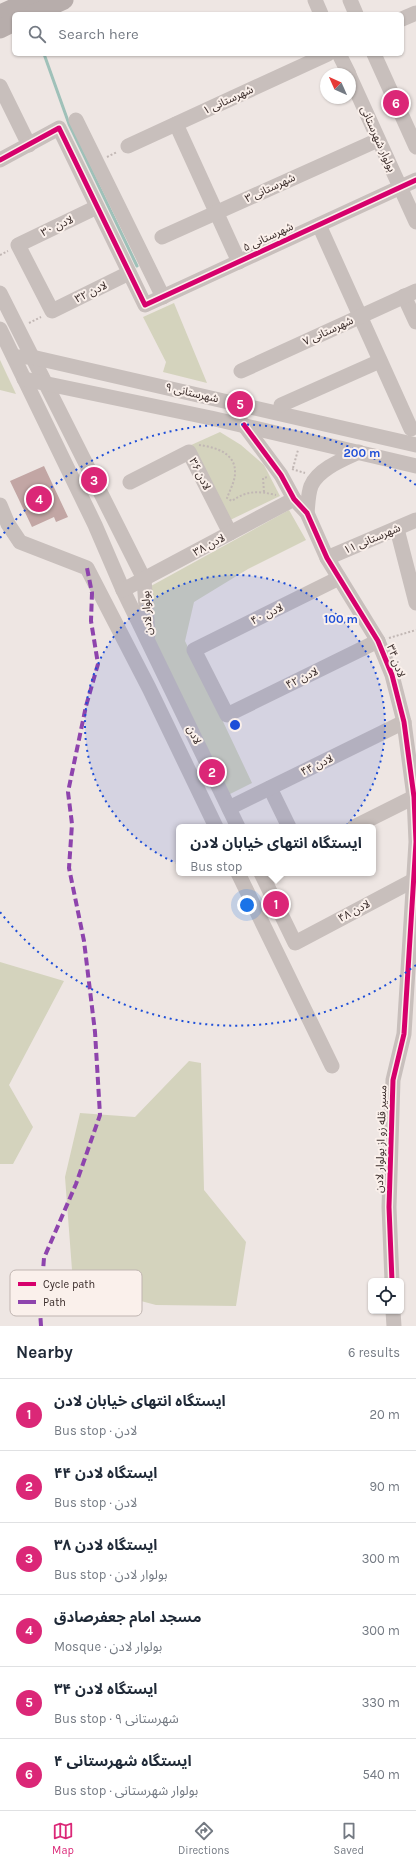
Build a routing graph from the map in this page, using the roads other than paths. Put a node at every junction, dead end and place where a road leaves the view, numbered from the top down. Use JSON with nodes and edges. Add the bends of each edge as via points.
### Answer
{"nodes":[{"id":1,"x":32,"y":0,"type":"edge"},
{"id":2,"x":64,"y":0,"type":"edge"},
{"id":3,"x":315,"y":0,"type":"edge"},
{"id":4,"x":350,"y":0,"type":"edge"},
{"id":5,"x":37,"y":12,"type":"edge"},
{"id":6,"x":320,"y":12,"type":"edge"},
{"id":7,"x":355,"y":12,"type":"edge"},
{"id":8,"x":416,"y":13,"type":"edge"},
{"id":9,"x":0,"y":14,"type":"edge"},
{"id":10,"x":404,"y":18,"type":"edge"},
{"id":11,"x":12,"y":23,"type":"edge"},
{"id":12,"x":0,"y":29,"type":"edge"},
{"id":13,"x":324,"y":56,"type":"edge"},
{"id":14,"x":341,"y":56,"type":"edge"},
{"id":15,"x":375,"y":56,"type":"edge"},
{"id":16,"x":346,"y":68,"type":"edge"},
{"id":17,"x":0,"y":86,"type":"edge"},
{"id":18,"x":356,"y":90,"type":"edge"},
{"id":19,"x":410,"y":119,"type":"edge"},
{"id":20,"x":76,"y":120,"type":"dead end"},
{"id":21,"x":176,"y":124,"type":"junction"},
{"id":22,"x":378,"y":140,"type":"junction"},
{"id":23,"x":29,"y":145,"type":"junction"},
{"id":24,"x":128,"y":146,"type":"road end"},
{"id":25,"x":416,"y":147,"type":"edge"},
{"id":26,"x":0,"y":160,"type":"edge"},
{"id":27,"x":416,"y":180,"type":"edge"},
{"id":28,"x":400,"y":188,"type":"junction"},
{"id":29,"x":97,"y":207,"type":"junction"},
{"id":30,"x":217,"y":212,"type":"junction"},
{"id":31,"x":416,"y":222,"type":"edge"},
{"id":32,"x":319,"y":225,"type":"junction"},
{"id":33,"x":162,"y":237,"type":"dead end"},
{"id":34,"x":239,"y":262,"type":"junction"},
{"id":35,"x":129,"y":273,"type":"junction"},
{"id":36,"x":0,"y":293,"type":"edge"},
{"id":37,"x":410,"y":293,"type":"edge"},
{"id":38,"x":163,"y":297,"type":"junction"},
{"id":39,"x":52,"y":311,"type":"joint"},
{"id":40,"x":360,"y":316,"type":"junction"},
{"id":41,"x":416,"y":322,"type":"edge"},
{"id":42,"x":0,"y":328,"type":"edge"},
{"id":43,"x":14,"y":357,"type":"junction"},
{"id":44,"x":32,"y":357,"type":"junction"},
{"id":45,"x":380,"y":361,"type":"junction"},
{"id":46,"x":241,"y":371,"type":"dead end"},
{"id":47,"x":24,"y":379,"type":"junction"},
{"id":48,"x":44,"y":382,"type":"junction"},
{"id":49,"x":281,"y":405,"type":"dead end"},
{"id":50,"x":244,"y":425,"type":"junction"},
{"id":51,"x":411,"y":428,"type":"dead end"},
{"id":52,"x":416,"y":445,"type":"edge"},
{"id":53,"x":359,"y":452,"type":"junction"},
{"id":54,"x":416,"y":466,"type":"edge"},
{"id":55,"x":130,"y":482,"type":"dead end"},
{"id":56,"x":294,"y":499,"type":"junction"},
{"id":57,"x":0,"y":505,"type":"edge"},
{"id":58,"x":307,"y":513,"type":"junction"},
{"id":59,"x":416,"y":520,"type":"edge"},
{"id":60,"x":397,"y":529,"type":"junction"},
{"id":61,"x":230,"y":533,"type":"junction"},
{"id":62,"x":327,"y":558,"type":"junction"},
{"id":63,"x":339,"y":578,"type":"junction"},
{"id":64,"x":144,"y":579,"type":"junction"},
{"id":65,"x":123,"y":590,"type":"junction"},
{"id":66,"x":416,"y":603,"type":"edge"},
{"id":67,"x":378,"y":640,"type":"junction"},
{"id":68,"x":149,"y":644,"type":"junction"},
{"id":69,"x":227,"y":716,"type":"joint"},
{"id":70,"x":404,"y":722,"type":"junction"},
{"id":71,"x":270,"y":788,"type":"junction"},
{"id":72,"x":414,"y":797,"type":"junction"},
{"id":73,"x":229,"y":808,"type":"junction"},
{"id":74,"x":215,"y":824,"type":"edge"},
{"id":75,"x":237,"y":824,"type":"edge"},
{"id":76,"x":288,"y":824,"type":"edge"},
{"id":77,"x":360,"y":824,"type":"edge"},
{"id":78,"x":239,"y":876,"type":"edge"},
{"id":79,"x":262,"y":876,"type":"edge"},
{"id":80,"x":414,"y":879,"type":"edge"},
{"id":81,"x":332,"y":1066,"type":"dead end"},
{"id":82,"x":392,"y":1278,"type":"edge"},
{"id":83,"x":393,"y":1314,"type":"edge"},
{"id":84,"x":394,"y":1326,"type":"edge"}],
"edges":[{"from":1,"to":9,"type":"main road"},
{"from":2,"to":5,"type":"main road"},
{"from":3,"to":6,"type":"street"},
{"from":4,"to":7,"type":"street"},
{"from":8,"to":10,"type":"street"},
{"from":11,"to":12,"type":"main road"},
{"from":13,"to":21,"type":"street","name":"شهرستانی ۱"},
{"from":14,"to":16,"type":"street"},
{"from":15,"to":19,"type":"street"},
{"from":17,"to":23,"type":"street"},
{"from":18,"to":22,"type":"street","name":"بولوار شهرستانی"},
{"from":19,"to":25,"type":"street"},
{"from":20,"to":38,"type":"street"},
{"from":21,"to":24,"type":"street","name":"شهرستانی ۱"},
{"from":21,"to":30,"type":"street"},
{"from":22,"to":28,"type":"street","name":"بولوار شهرستانی"},
{"from":22,"to":30,"type":"street","name":"شهرستانی ۳"},
{"from":23,"to":26,"type":"street"},
{"from":23,"to":29,"type":"street","via":[[59,128]]},
{"from":27,"to":28,"type":"street","name":"شهرستانی ۵"},
{"from":28,"to":31,"type":"street","name":"بولوار شهرستانی"},
{"from":28,"to":32,"type":"street","name":"شهرستانی ۵"},
{"from":29,"to":35,"type":"street"},
{"from":29,"to":39,"type":"street","name":"لادن ۳۰","via":[[18,245]]},
{"from":30,"to":33,"type":"street","name":"شهرستانی ۳"},
{"from":30,"to":34,"type":"street"},
{"from":32,"to":34,"type":"street","name":"شهرستانی ۵"},
{"from":32,"to":40,"type":"street"},
{"from":34,"to":38,"type":"street","name":"شهرستانی ۵"},
{"from":35,"to":38,"type":"street","name":"شهرستانی ۵","via":[[145,305]]},
{"from":35,"to":39,"type":"street","name":"لادن ۳۲"},
{"from":36,"to":44,"type":"street","name":"بولوار لادن"},
{"from":37,"to":40,"type":"street","name":"شهرستانی ۷"},
{"from":37,"to":41,"type":"street"},
{"from":40,"to":45,"type":"street"},
{"from":40,"to":46,"type":"street","name":"شهرستانی ۷"},
{"from":42,"to":43,"type":"street","name":"بولوار لادن"},
{"from":43,"to":44,"type":"street","name":"شهرستانی ۹"},
{"from":43,"to":47,"type":"street","name":"بولوار لادن"},
{"from":44,"to":48,"type":"street","name":"بولوار لادن"},
{"from":44,"to":52,"type":"street","name":"شهرستانی ۹"},
{"from":45,"to":49,"type":"street"},
{"from":45,"to":51,"type":"street"},
{"from":47,"to":48,"type":"street"},
{"from":47,"to":65,"type":"street","name":"بولوار لادن","via":[[95,525]]},
{"from":48,"to":50,"type":"street"},
{"from":48,"to":64,"type":"street","name":"بولوار لادن"},
{"from":50,"to":53,"type":"street"},
{"from":50,"to":56,"type":"street","via":[[282,475]]},
{"from":53,"to":54,"type":"street"},
{"from":53,"to":58,"type":"street","via":[[331,465],[311,485]]},
{"from":55,"to":61,"type":"street","name":"لادن ۳۶","via":[[189,452]]},
{"from":56,"to":58,"type":"street"},
{"from":56,"to":61,"type":"street","name":"لادن ۳۸"},
{"from":57,"to":74,"type":"street","via":[[20,542],[88,568]]},
{"from":58,"to":62,"type":"street","name":"لادن ۳۴"},
{"from":59,"to":60,"type":"street","name":"شهرستانی ۱۱"},
{"from":60,"to":62,"type":"street","name":"شهرستانی ۱۱"},
{"from":60,"to":66,"type":"street"},
{"from":61,"to":64,"type":"street","name":"لادن ۳۸"},
{"from":62,"to":63,"type":"street","name":"لادن ۳۴"},
{"from":63,"to":67,"type":"street","name":"لادن ۳۴"},
{"from":63,"to":69,"type":"street","name":"لادن ۴۰","via":[[194,650]]},
{"from":64,"to":65,"type":"street","name":"لادن ۳۸"},
{"from":64,"to":68,"type":"street","name":"بولوار لادن"},
{"from":65,"to":68,"type":"street","name":"بولوار لادن"},
{"from":67,"to":69,"type":"street","name":"لادن ۴۲"},
{"from":67,"to":70,"type":"street","name":"لادن ۳۴","via":[[392,675]]},
{"from":68,"to":73,"type":"street","name":"لادن"},
{"from":70,"to":71,"type":"street","name":"لادن ۴۴"},
{"from":70,"to":72,"type":"street","name":"لادن ۳۴"},
{"from":71,"to":73,"type":"street","name":"لادن ۴۴"},
{"from":71,"to":76,"type":"street"},
{"from":72,"to":77,"type":"street"},
{"from":72,"to":80,"type":"street","name":"لادن ۳۴"},
{"from":73,"to":75,"type":"street","name":"لادن"},
{"from":78,"to":81,"type":"street"},
{"from":79,"to":80,"type":"street","name":"لادن ۴۸","via":[[295,943]]},
{"from":80,"to":82,"type":"street","name":"مسیر قله زو از بولوار لادن","via":[[404,1034],[393,1080],[389,1207]]},
{"from":83,"to":84,"type":"street"}]}
